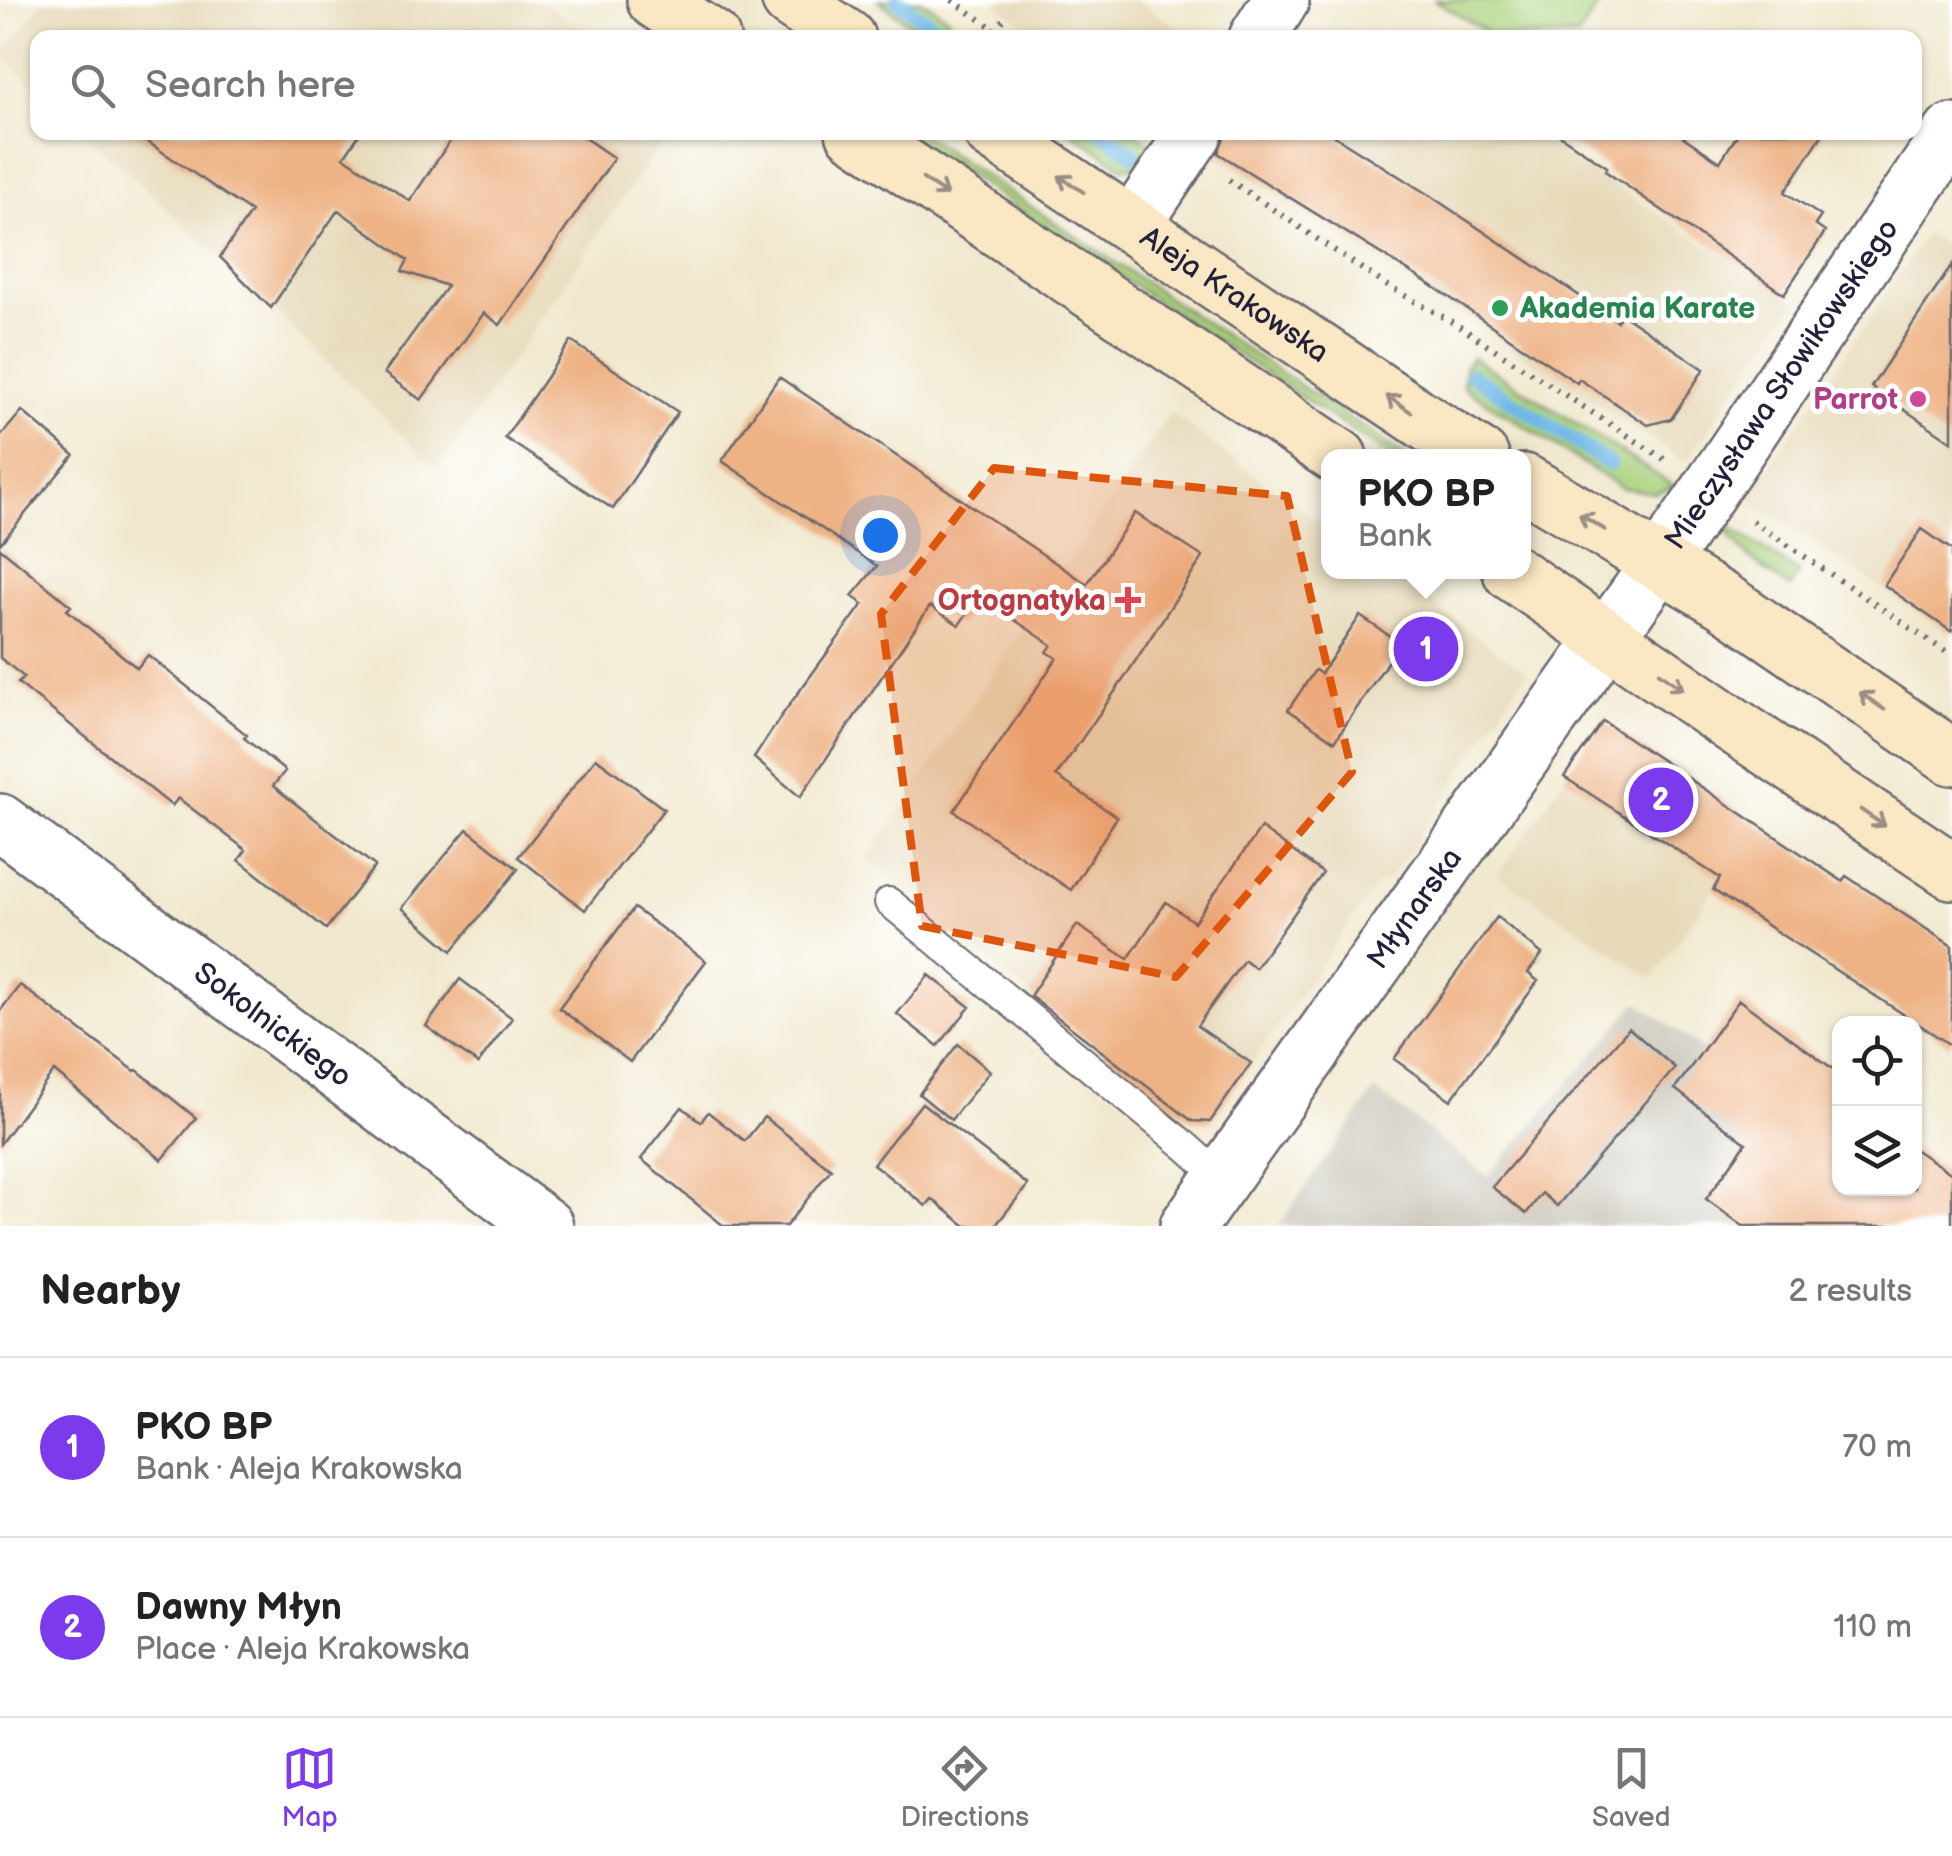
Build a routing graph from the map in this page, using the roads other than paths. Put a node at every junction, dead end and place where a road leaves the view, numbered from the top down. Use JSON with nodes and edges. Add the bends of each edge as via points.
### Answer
{"nodes":[{"id":1,"x":656,"y":0,"type":"edge"},
{"id":2,"x":790,"y":0,"type":"edge"},
{"id":3,"x":1281,"y":0,"type":"edge"},
{"id":4,"x":700,"y":30,"type":"edge"},
{"id":5,"x":835,"y":30,"type":"edge"},
{"id":6,"x":1261,"y":30,"type":"edge"},
{"id":7,"x":1952,"y":132,"type":"edge"},
{"id":8,"x":866,"y":140,"type":"edge"},
{"id":9,"x":1004,"y":140,"type":"edge"},
{"id":10,"x":1190,"y":140,"type":"edge"},
{"id":11,"x":1133,"y":225,"type":"junction"},
{"id":12,"x":1329,"y":449,"type":"edge"},
{"id":13,"x":1469,"y":449,"type":"edge"},
{"id":14,"x":1531,"y":486,"type":"edge"},
{"id":15,"x":1660,"y":563,"type":"junction"},
{"id":16,"x":1522,"y":579,"type":"edge"},
{"id":17,"x":1608,"y":636,"type":"junction"},
{"id":18,"x":1952,"y":756,"type":"edge"},
{"id":19,"x":0,"y":822,"type":"edge"},
{"id":20,"x":1952,"y":871,"type":"edge"},
{"id":21,"x":889,"y":902,"type":"dead end"},
{"id":22,"x":1222,"y":1178,"type":"junction"},
{"id":23,"x":545,"y":1226,"type":"edge"},
{"id":24,"x":1188,"y":1226,"type":"edge"}],
"edges":[{"from":1,"to":4,"type":"main road"},
{"from":2,"to":5,"type":"main road"},
{"from":3,"to":6,"type":"street"},
{"from":7,"to":15,"type":"street","name":"Mieczysława Słowikowskiego"},
{"from":8,"to":12,"type":"main road","one_way":true},
{"from":11,"to":9,"type":"main road","name":"Aleja Krakowska","one_way":true},
{"from":10,"to":11,"type":"street"},
{"from":13,"to":11,"type":"main road","name":"Aleja Krakowska","one_way":true},
{"from":15,"to":14,"type":"main road","one_way":true},
{"from":15,"to":17,"type":"street","name":"Mieczysława Słowikowskiego"},
{"from":18,"to":15,"type":"main road","one_way":true},
{"from":16,"to":17,"type":"main road"},
{"from":17,"to":20,"type":"main road","one_way":true},
{"from":17,"to":22,"type":"street","name":"Młynarska"},
{"from":19,"to":23,"type":"street","name":"Sokolnickiego"},
{"from":21,"to":22,"type":"lane"},
{"from":22,"to":24,"type":"street","name":"Młynarska"}]}
